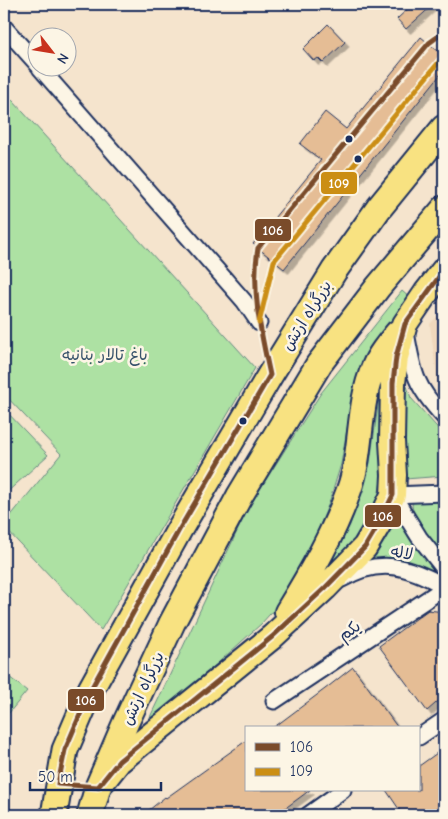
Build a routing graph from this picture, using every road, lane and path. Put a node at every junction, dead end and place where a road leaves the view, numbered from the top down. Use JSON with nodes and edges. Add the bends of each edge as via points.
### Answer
{"nodes":[{"id":1,"x":4,"y":27,"type":"edge"},
{"id":2,"x":28,"y":54,"type":"edge"},
{"id":3,"x":50,"y":78,"type":"edge"},
{"id":4,"x":444,"y":128,"type":"edge"},
{"id":5,"x":444,"y":209,"type":"edge"},
{"id":6,"x":444,"y":270,"type":"edge"},
{"id":7,"x":259,"y":324,"type":"dead end"},
{"id":8,"x":405,"y":324,"type":"junction"},
{"id":9,"x":444,"y":417,"type":"edge"},
{"id":10,"x":444,"y":492,"type":"edge"},
{"id":11,"x":392,"y":495,"type":"junction"},
{"id":12,"x":444,"y":569,"type":"edge"},
{"id":13,"x":444,"y":587,"type":"edge"},
{"id":14,"x":326,"y":588,"type":"junction"},
{"id":15,"x":272,"y":637,"type":"junction"},
{"id":16,"x":274,"y":701,"type":"dead end"},
{"id":17,"x":444,"y":720,"type":"edge"},
{"id":18,"x":420,"y":736,"type":"edge"},
{"id":19,"x":58,"y":784,"type":"junction"},
{"id":20,"x":98,"y":787,"type":"junction"},
{"id":21,"x":340,"y":792,"type":"edge"},
{"id":22,"x":54,"y":815,"type":"edge"},
{"id":23,"x":90,"y":815,"type":"edge"},
{"id":24,"x":308,"y":815,"type":"edge"}],
"edges":[{"from":1,"to":2,"type":"street"},
{"from":3,"to":7,"type":"street","via":[[244,300]]},
{"from":4,"to":19,"type":"highway","name":"بزرگراه ارتش","via":[[353,243],[260,392],[91,689],[65,750]]},
{"from":5,"to":20,"type":"highway","name":"بزرگراه ارتش","via":[[319,364],[244,488],[172,623]]},
{"from":6,"to":8,"type":"main road"},
{"from":8,"to":9,"type":"street","via":[[416,380]]},
{"from":8,"to":11,"type":"main road","via":[[393,383]]},
{"from":8,"to":15,"type":"main road","via":[[386,346],[374,367],[367,389],[355,469],[338,518],[306,583]]},
{"from":10,"to":11,"type":"street"},
{"from":11,"to":12,"type":"street","name":"لاله","via":[[419,538]]},
{"from":11,"to":14,"type":"main road","via":[[365,547]]},
{"from":13,"to":14,"type":"street","name":"لاله","via":[[420,574],[390,566],[355,571]]},
{"from":13,"to":16,"type":"street","name":"یکم"},
{"from":14,"to":15,"type":"main road"},
{"from":15,"to":20,"type":"main road","via":[[120,761]]},
{"from":17,"to":18,"type":"street"},
{"from":19,"to":20,"type":"highway"},
{"from":19,"to":22,"type":"highway","name":"بزرگراه ارتش"},
{"from":20,"to":23,"type":"highway","name":"بزرگراه ارتش"},
{"from":21,"to":24,"type":"street"}]}
